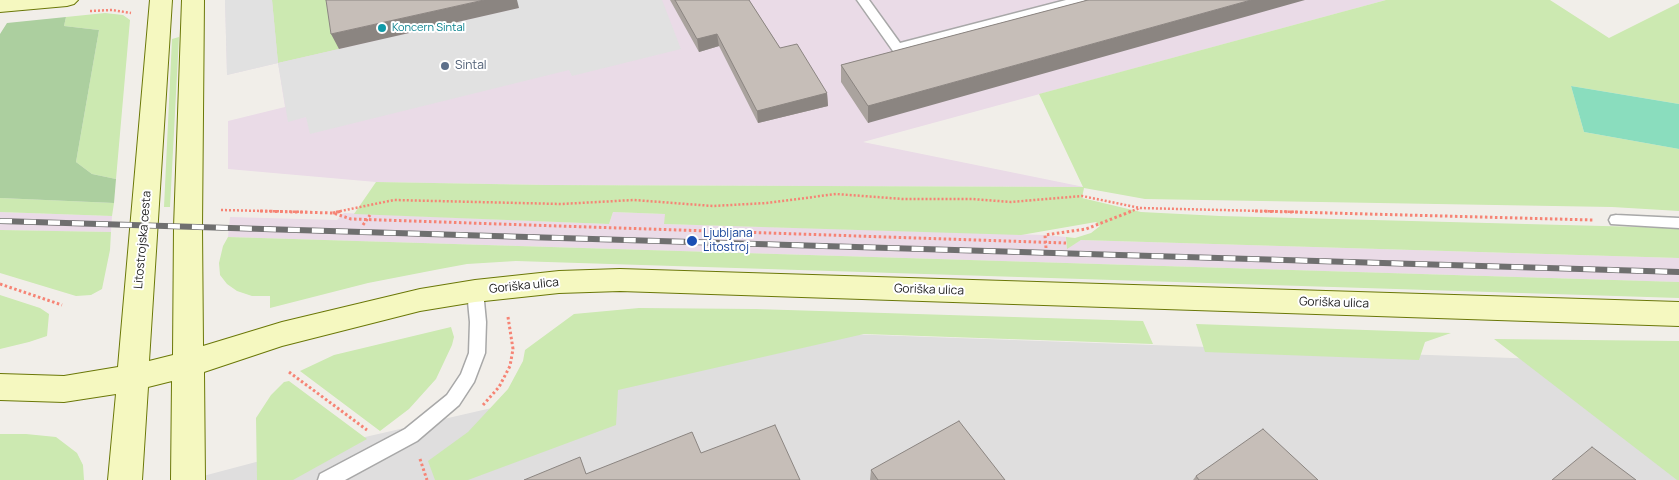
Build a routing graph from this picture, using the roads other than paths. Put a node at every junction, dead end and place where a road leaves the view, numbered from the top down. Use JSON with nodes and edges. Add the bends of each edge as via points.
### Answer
{"nodes":[{"id":1,"x":67,"y":0,"type":"edge"},
{"id":2,"x":161,"y":0,"type":"edge"},
{"id":3,"x":863,"y":0,"type":"edge"},
{"id":4,"x":1079,"y":0,"type":"edge"},
{"id":5,"x":0,"y":6,"type":"edge"},
{"id":6,"x":192,"y":12,"type":"edge"},
{"id":7,"x":158,"y":30,"type":"junction"},
{"id":8,"x":1616,"y":220,"type":"road end"},
{"id":9,"x":1679,"y":223,"type":"edge"},
{"id":10,"x":475,"y":290,"type":"junction"},
{"id":11,"x":1679,"y":314,"type":"edge"},
{"id":12,"x":188,"y":364,"type":"junction"},
{"id":13,"x":132,"y":378,"type":"junction"},
{"id":14,"x":0,"y":387,"type":"edge"},
{"id":15,"x":125,"y":480,"type":"edge"},
{"id":16,"x":188,"y":480,"type":"edge"},
{"id":17,"x":327,"y":480,"type":"edge"}],
"edges":[{"from":1,"to":5,"type":"street"},
{"from":2,"to":7,"type":"street","name":"Litostrojska cesta"},
{"from":3,"to":4,"type":"lane","via":[[897,48]]},
{"from":6,"to":7,"type":"street"},
{"from":6,"to":12,"type":"street"},
{"from":7,"to":13,"type":"street","name":"Litostrojska cesta"},
{"from":8,"to":9,"type":"lane"},
{"from":10,"to":11,"type":"street","name":"Goriška ulica","via":[[620,280]]},
{"from":10,"to":12,"type":"street","name":"Goriška ulica","via":[[282,334]]},
{"from":10,"to":17,"type":"lane","via":[[477,353],[468,377],[453,400],[412,435]]},
{"from":12,"to":13,"type":"street","name":"Goriška ulica"},
{"from":12,"to":16,"type":"street"},
{"from":13,"to":14,"type":"street","name":"Goriška ulica","via":[[64,389]]},
{"from":13,"to":15,"type":"street","name":"Litostrojska cesta"}]}
